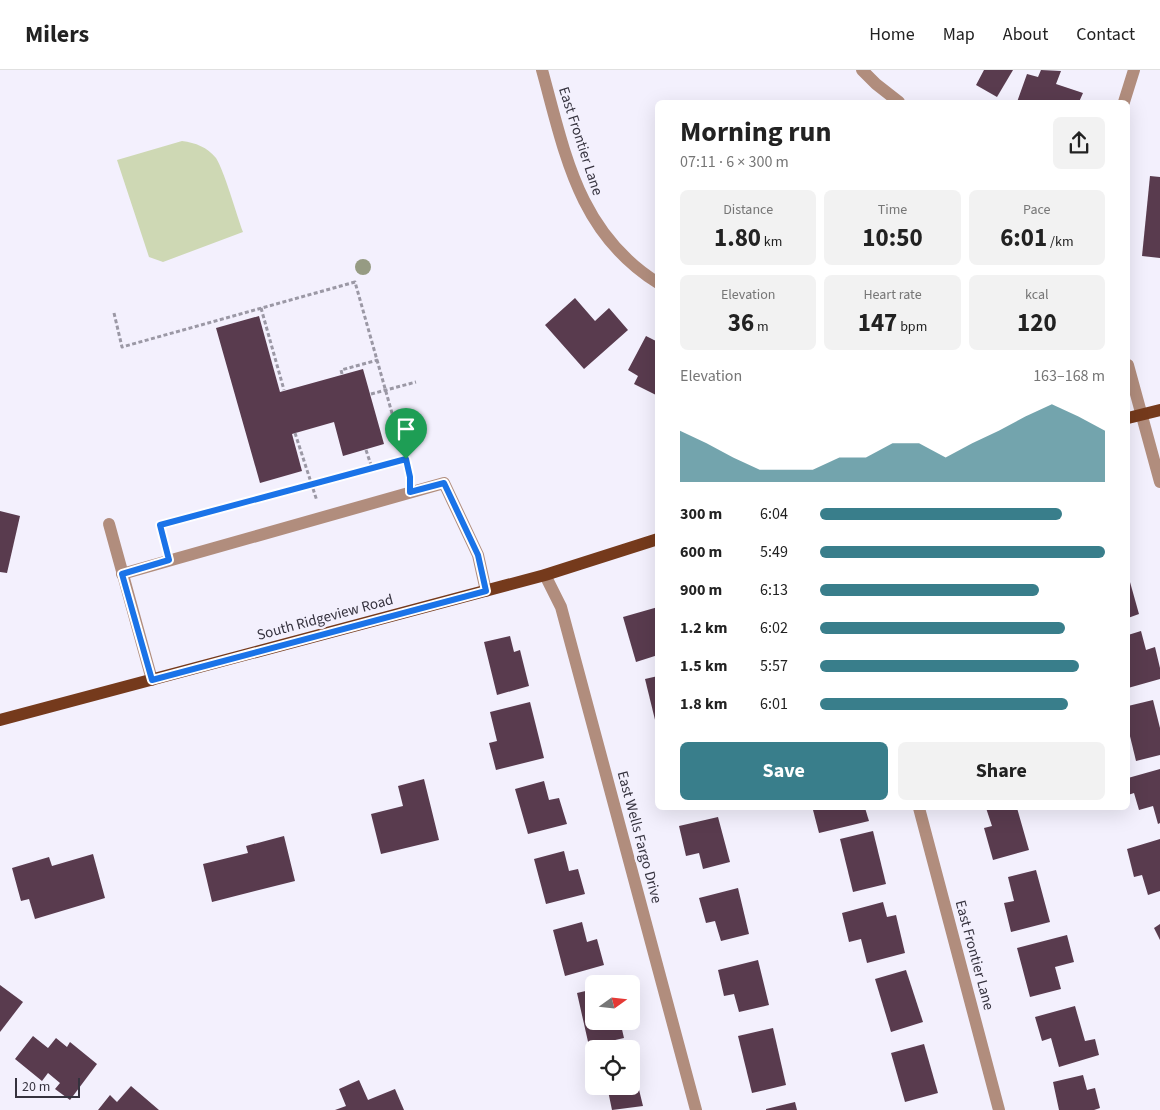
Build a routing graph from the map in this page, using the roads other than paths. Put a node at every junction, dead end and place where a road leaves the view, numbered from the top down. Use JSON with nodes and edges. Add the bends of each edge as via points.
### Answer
{"nodes":[{"id":1,"x":542,"y":70,"type":"edge"},
{"id":2,"x":862,"y":70,"type":"edge"},
{"id":3,"x":1134,"y":70,"type":"edge"},
{"id":4,"x":896,"y":100,"type":"edge"},
{"id":5,"x":1125,"y":100,"type":"edge"},
{"id":6,"x":655,"y":280,"type":"edge"},
{"id":7,"x":1130,"y":373,"type":"edge"},
{"id":8,"x":1160,"y":410,"type":"edge"},
{"id":9,"x":1142,"y":414,"type":"junction"},
{"id":10,"x":1130,"y":417,"type":"edge"},
{"id":11,"x":1160,"y":482,"type":"edge"},
{"id":12,"x":109,"y":524,"type":"dead end"},
{"id":13,"x":655,"y":540,"type":"edge"},
{"id":14,"x":122,"y":574,"type":"junction"},
{"id":15,"x":545,"y":575,"type":"junction"},
{"id":16,"x":486,"y":591,"type":"junction"},
{"id":17,"x":152,"y":680,"type":"junction"},
{"id":18,"x":0,"y":720,"type":"edge"},
{"id":19,"x":920,"y":810,"type":"edge"},
{"id":20,"x":696,"y":1110,"type":"edge"},
{"id":21,"x":999,"y":1110,"type":"edge"}],
"edges":[{"from":1,"to":6,"type":"street","name":"East Frontier Lane","via":[[584,204],[606,238],[630,263]]},
{"from":2,"to":4,"type":"street"},
{"from":3,"to":5,"type":"street"},
{"from":7,"to":9,"type":"street"},
{"from":8,"to":9,"type":"main road"},
{"from":9,"to":10,"type":"main road"},
{"from":9,"to":11,"type":"street"},
{"from":12,"to":14,"type":"street"},
{"from":13,"to":15,"type":"main road","name":"South Ridgeview Road"},
{"from":14,"to":16,"type":"street","via":[[444,483],[478,555]]},
{"from":14,"to":17,"type":"street"},
{"from":15,"to":16,"type":"main road","name":"South Ridgeview Road"},
{"from":15,"to":20,"type":"street","name":"East Wells Fargo Drive","via":[[562,607]]},
{"from":16,"to":17,"type":"main road","name":"South Ridgeview Road"},
{"from":17,"to":18,"type":"main road","name":"South Ridgeview Road"},
{"from":19,"to":21,"type":"street","name":"East Frontier Lane"}]}
